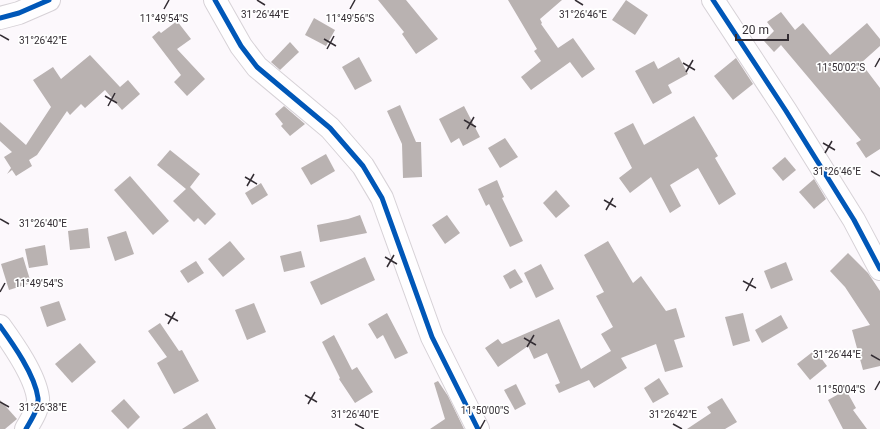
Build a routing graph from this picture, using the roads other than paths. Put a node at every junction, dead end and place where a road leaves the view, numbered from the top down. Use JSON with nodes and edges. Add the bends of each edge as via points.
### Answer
{"nodes":[{"id":1,"x":49,"y":0,"type":"edge"},
{"id":2,"x":215,"y":0,"type":"edge"},
{"id":3,"x":713,"y":0,"type":"edge"},
{"id":4,"x":0,"y":18,"type":"edge"},
{"id":5,"x":880,"y":268,"type":"edge"},
{"id":6,"x":0,"y":326,"type":"edge"},
{"id":7,"x":26,"y":429,"type":"edge"},
{"id":8,"x":478,"y":429,"type":"edge"}],
"edges":[{"from":1,"to":4,"type":"street"},
{"from":2,"to":8,"type":"street","via":[[241,46],[257,67],[330,128],[363,166],[378,191],[404,255],[432,337]]},
{"from":3,"to":5,"type":"street","via":[[838,194]]},
{"from":6,"to":7,"type":"street","via":[[32,378],[38,398],[35,414]]}]}
